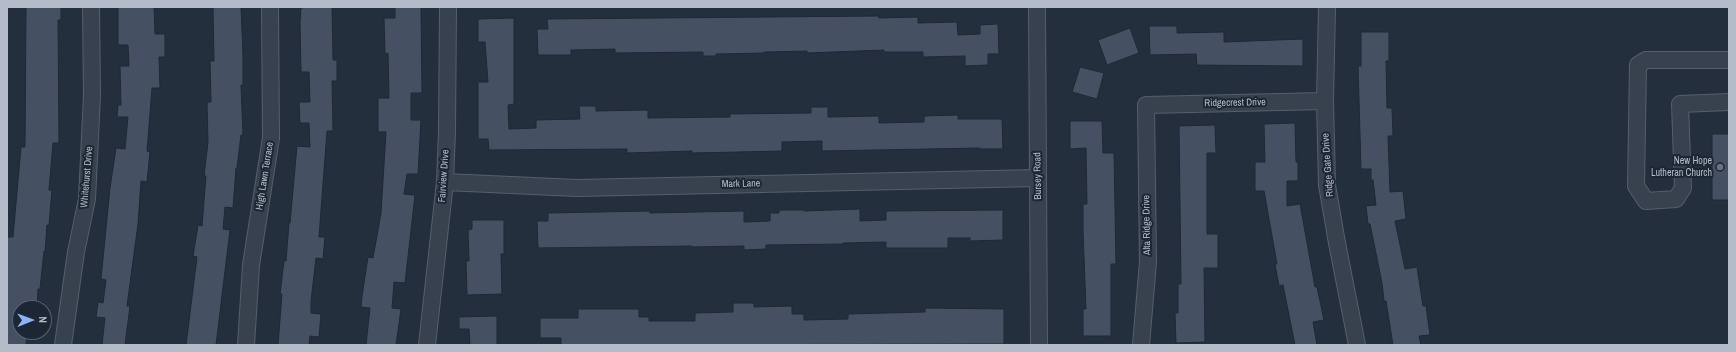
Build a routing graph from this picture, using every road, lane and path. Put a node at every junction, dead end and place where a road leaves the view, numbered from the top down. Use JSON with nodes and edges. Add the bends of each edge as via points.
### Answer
{"nodes":[{"id":1,"x":91,"y":7,"type":"edge"},
{"id":2,"x":270,"y":7,"type":"edge"},
{"id":3,"x":448,"y":7,"type":"edge"},
{"id":4,"x":1037,"y":7,"type":"edge"},
{"id":5,"x":1327,"y":7,"type":"edge"},
{"id":6,"x":1729,"y":60,"type":"edge"},
{"id":7,"x":1325,"y":101,"type":"junction"},
{"id":8,"x":1729,"y":102,"type":"edge"},
{"id":9,"x":1146,"y":105,"type":"joint"},
{"id":10,"x":1038,"y":178,"type":"junction"},
{"id":11,"x":444,"y":182,"type":"junction"},
{"id":12,"x":64,"y":345,"type":"edge"},
{"id":13,"x":246,"y":345,"type":"edge"},
{"id":14,"x":427,"y":345,"type":"edge"},
{"id":15,"x":1039,"y":345,"type":"edge"},
{"id":16,"x":1141,"y":345,"type":"edge"},
{"id":17,"x":1358,"y":345,"type":"edge"}],
"edges":[{"from":1,"to":12,"type":"street","name":"Whitehurst Drive","via":[[92,95],[86,199]]},
{"from":2,"to":13,"type":"street","name":"High Lawn Terrace","via":[[271,138],[251,265]]},
{"from":3,"to":11,"type":"street","name":"Fairview Drive"},
{"from":4,"to":10,"type":"street","name":"Bursey Road"},
{"from":5,"to":7,"type":"street","name":"Ridge Gate Drive"},
{"from":6,"to":8,"type":"street","via":[[1646,60],[1638,65],[1636,186],[1646,201],[1676,199],[1683,188],[1680,104]]},
{"from":7,"to":9,"type":"street","name":"Ridgecrest Drive"},
{"from":7,"to":17,"type":"street","name":"Ridge Gate Drive","via":[[1327,185]]},
{"from":9,"to":16,"type":"street","name":"Alta Ridge Drive","via":[[1148,262]]},
{"from":10,"to":11,"type":"street","name":"Mark Lane","via":[[577,188]]},
{"from":10,"to":15,"type":"street","name":"Bursey Road"},
{"from":11,"to":14,"type":"street","name":"Fairview Drive"}]}
